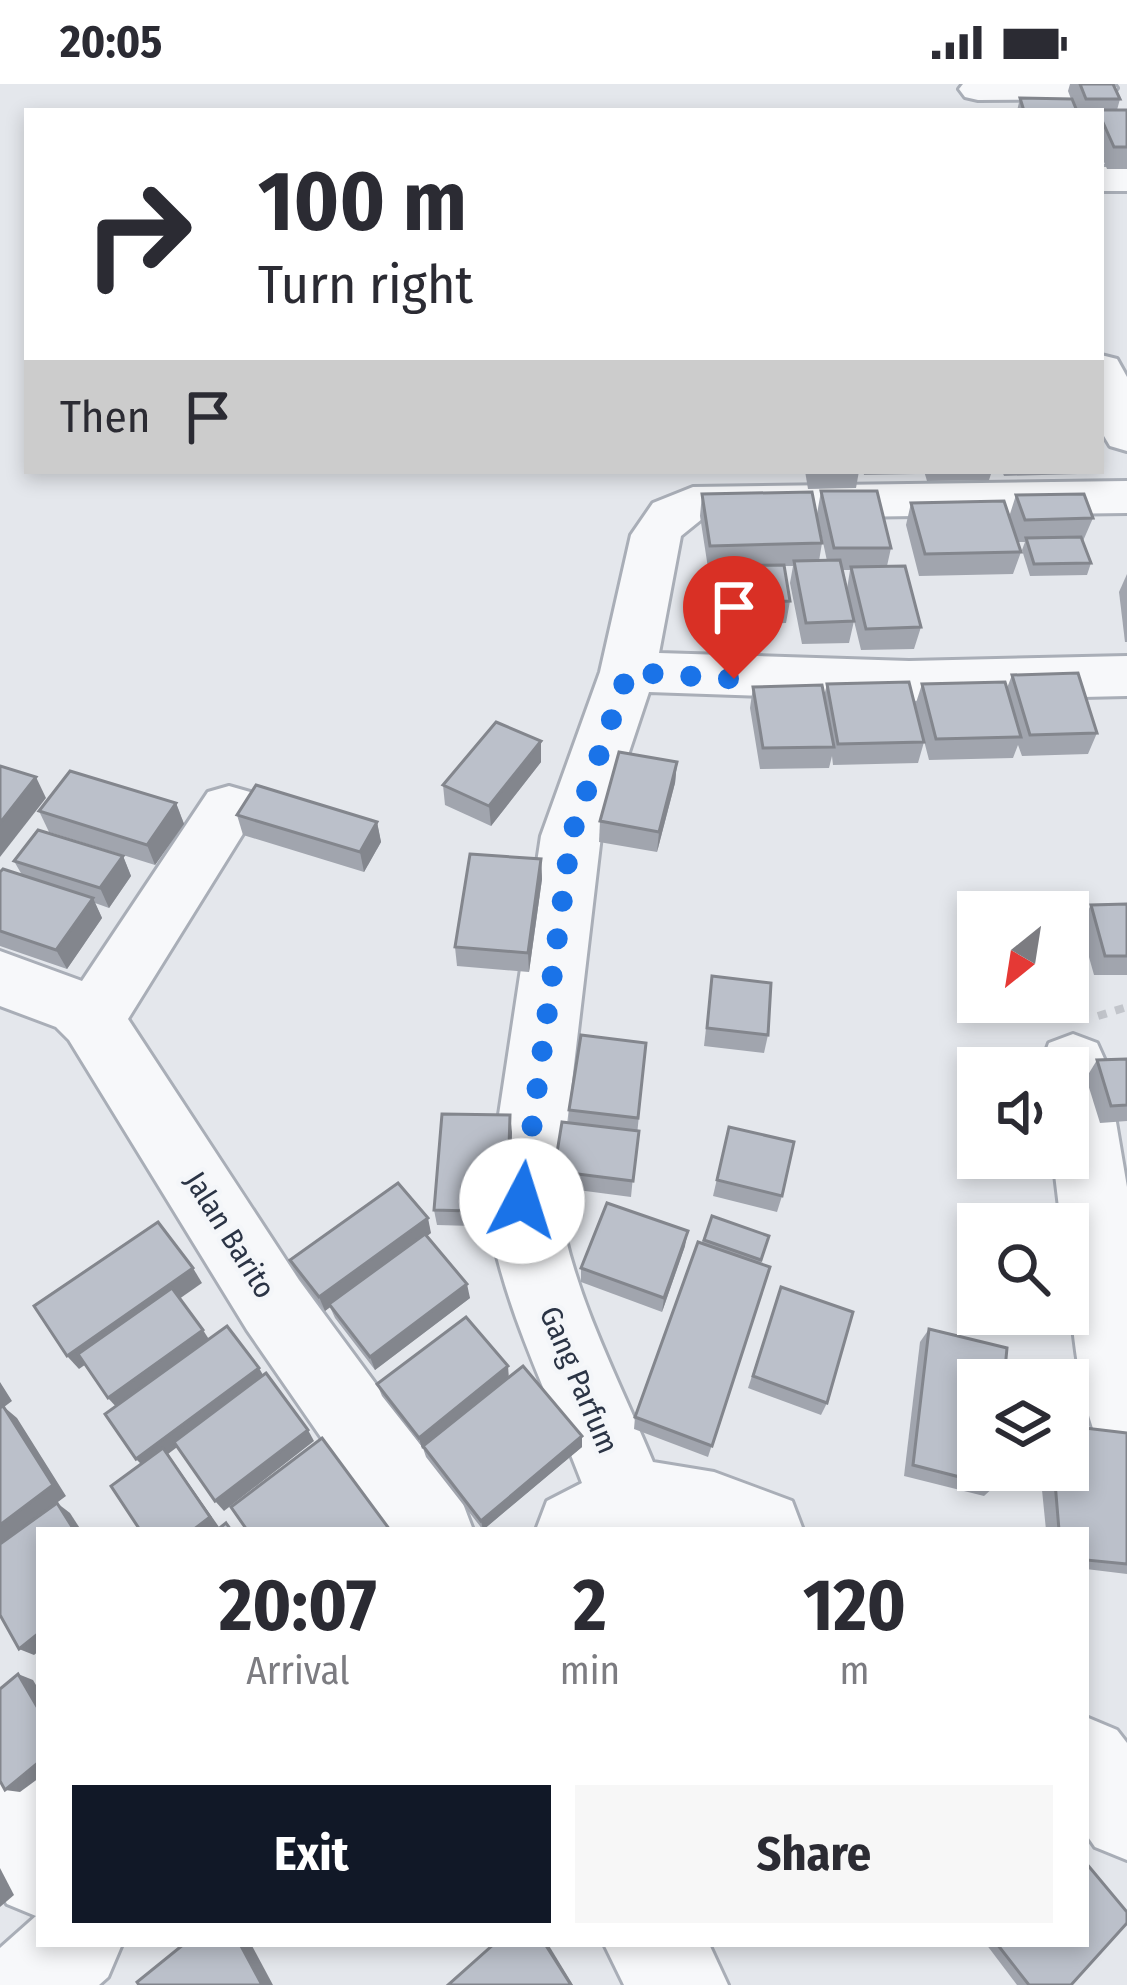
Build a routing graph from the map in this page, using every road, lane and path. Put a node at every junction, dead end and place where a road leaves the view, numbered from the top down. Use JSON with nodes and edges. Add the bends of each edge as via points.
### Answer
{"nodes":[{"id":1,"x":1098,"y":88,"type":"edge"},
{"id":2,"x":981,"y":95,"type":"edge"},
{"id":3,"x":1110,"y":372,"type":"edge"},
{"id":4,"x":1127,"y":436,"type":"edge"},
{"id":5,"x":1127,"y":497,"type":"edge"},
{"id":6,"x":628,"y":672,"type":"junction"},
{"id":7,"x":1127,"y":676,"type":"edge"},
{"id":8,"x":229,"y":808,"type":"dead end"},
{"id":9,"x":0,"y":977,"type":"edge"},
{"id":10,"x":92,"y":1020,"type":"junction"},
{"id":11,"x":1089,"y":1169,"type":"edge"},
{"id":12,"x":1127,"y":1420,"type":"edge"},
{"id":13,"x":602,"y":1516,"type":"edge"},
{"id":14,"x":431,"y":1527,"type":"edge"},
{"id":15,"x":755,"y":1527,"type":"edge"},
{"id":16,"x":1089,"y":1723,"type":"edge"},
{"id":17,"x":1127,"y":1749,"type":"edge"},
{"id":18,"x":1089,"y":1765,"type":"edge"},
{"id":19,"x":0,"y":1801,"type":"edge"},
{"id":20,"x":1127,"y":1815,"type":"edge"},
{"id":21,"x":36,"y":1867,"type":"edge"},
{"id":22,"x":73,"y":1947,"type":"edge"},
{"id":23,"x":79,"y":1947,"type":"edge"},
{"id":24,"x":653,"y":1947,"type":"edge"},
{"id":25,"x":29,"y":1985,"type":"edge"},
{"id":26,"x":100,"y":1985,"type":"edge"},
{"id":27,"x":681,"y":1985,"type":"edge"}],
"edges":[{"from":1,"to":2,"type":"street"},
{"from":3,"to":4,"type":"street"},
{"from":5,"to":6,"type":"street","name":"Gang Parfum","via":[[684,506],[664,522],[647,561]]},
{"from":6,"to":7,"type":"street"},
{"from":6,"to":13,"type":"street","name":"Gang Parfum","via":[[571,836],[522,1201],[538,1285],[603,1430]]},
{"from":8,"to":10,"type":"street"},
{"from":9,"to":10,"type":"street","name":"Jalan Barito"},
{"from":10,"to":14,"type":"street","name":"Jalan Barito","via":[[273,1305]]},
{"from":11,"to":12,"type":"street"},
{"from":13,"to":15,"type":"street","via":[[660,1501]]},
{"from":16,"to":17,"type":"street"},
{"from":18,"to":20,"type":"street"},
{"from":19,"to":21,"type":"street"},
{"from":22,"to":25,"type":"street"},
{"from":23,"to":26,"type":"street"},
{"from":24,"to":27,"type":"street"}]}
